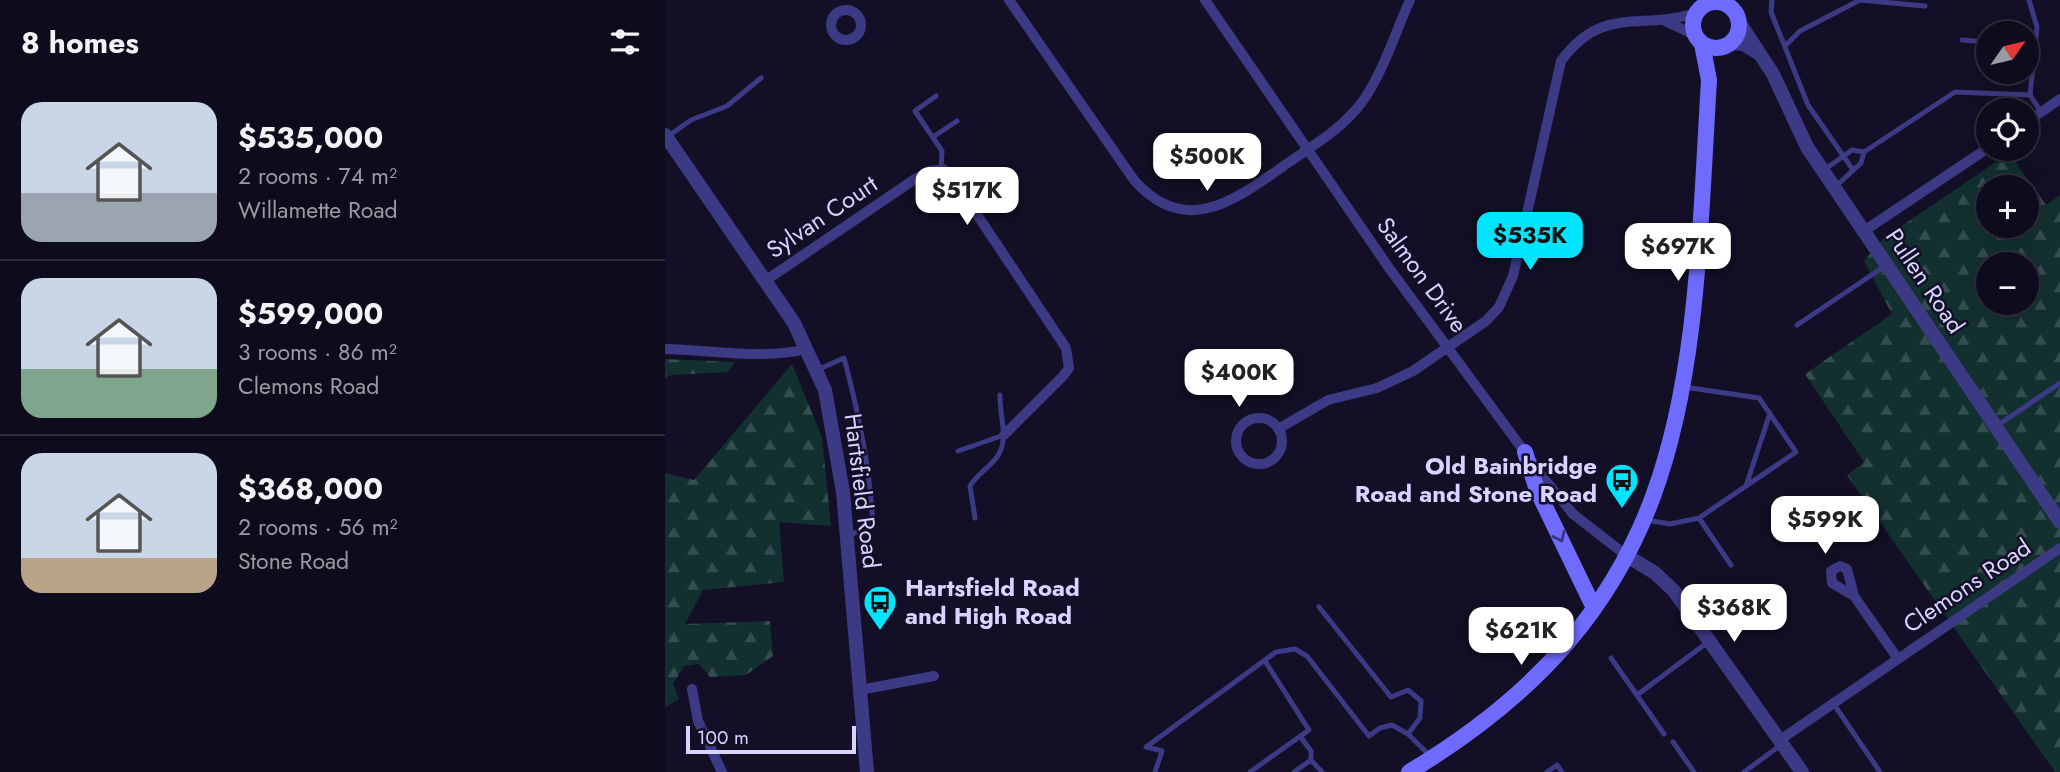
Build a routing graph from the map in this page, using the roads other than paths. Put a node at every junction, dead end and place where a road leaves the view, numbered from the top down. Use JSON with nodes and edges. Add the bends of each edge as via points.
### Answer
{"nodes":[{"id":1,"x":830,"y":0,"type":"edge"},
{"id":2,"x":1009,"y":0,"type":"edge"},
{"id":3,"x":1205,"y":0,"type":"edge"},
{"id":4,"x":1410,"y":0,"type":"edge"},
{"id":5,"x":1772,"y":0,"type":"edge"},
{"id":6,"x":2029,"y":0,"type":"edge"},
{"id":7,"x":1726,"y":2,"type":"edge"},
{"id":8,"x":1703,"y":6,"type":"edge"},
{"id":9,"x":1925,"y":6,"type":"dead end"},
{"id":10,"x":838,"y":11,"type":"dead end"},
{"id":11,"x":1665,"y":21,"type":"junction"},
{"id":12,"x":2034,"y":21,"type":"edge"},
{"id":13,"x":1739,"y":22,"type":"junction"},
{"id":14,"x":1699,"y":39,"type":"junction"},
{"id":15,"x":1962,"y":40,"type":"dead end"},
{"id":16,"x":1976,"y":41,"type":"edge"},
{"id":17,"x":1727,"y":45,"type":"junction"},
{"id":18,"x":1785,"y":46,"type":"junction"},
{"id":19,"x":1765,"y":59,"type":"junction"},
{"id":20,"x":761,"y":78,"type":"dead end"},
{"id":21,"x":1709,"y":80,"type":"junction"},
{"id":22,"x":2031,"y":84,"type":"edge"},
{"id":23,"x":2030,"y":95,"type":"junction"},
{"id":24,"x":936,"y":96,"type":"dead end"},
{"id":25,"x":2060,"y":99,"type":"edge"},
{"id":26,"x":2041,"y":112,"type":"joint"},
{"id":27,"x":957,"y":121,"type":"dead end"},
{"id":28,"x":666,"y":136,"type":"edge"},
{"id":29,"x":933,"y":137,"type":"junction"},
{"id":30,"x":1308,"y":149,"type":"junction"},
{"id":31,"x":1864,"y":152,"type":"junction"},
{"id":32,"x":1844,"y":156,"type":"junction"},
{"id":33,"x":1976,"y":156,"type":"edge"},
{"id":34,"x":940,"y":169,"type":"junction"},
{"id":35,"x":1853,"y":170,"type":"junction"},
{"id":36,"x":1823,"y":171,"type":"junction"},
{"id":37,"x":1834,"y":188,"type":"junction"},
{"id":38,"x":1864,"y":231,"type":"junction"},
{"id":39,"x":1886,"y":265,"type":"junction"},
{"id":40,"x":765,"y":281,"type":"junction"},
{"id":41,"x":1797,"y":325,"type":"dead end"},
{"id":42,"x":1448,"y":348,"type":"junction"},
{"id":43,"x":665,"y":349,"type":"edge"},
{"id":44,"x":807,"y":349,"type":"junction"},
{"id":45,"x":817,"y":370,"type":"junction"},
{"id":46,"x":2060,"y":383,"type":"edge"},
{"id":47,"x":1684,"y":387,"type":"junction"},
{"id":48,"x":1000,"y":395,"type":"dead end"},
{"id":49,"x":1770,"y":413,"type":"junction"},
{"id":50,"x":1996,"y":427,"type":"junction"},
{"id":51,"x":1278,"y":429,"type":"junction"},
{"id":52,"x":1005,"y":435,"type":"junction"},
{"id":53,"x":958,"y":451,"type":"dead end"},
{"id":54,"x":1525,"y":452,"type":"junction"},
{"id":55,"x":1746,"y":486,"type":"junction"},
{"id":56,"x":975,"y":518,"type":"dead end"},
{"id":57,"x":1699,"y":518,"type":"junction"},
{"id":58,"x":1646,"y":520,"type":"junction"},
{"id":59,"x":2060,"y":522,"type":"edge"},
{"id":60,"x":847,"y":536,"type":"junction"},
{"id":61,"x":2060,"y":548,"type":"edge"},
{"id":62,"x":1627,"y":556,"type":"junction"},
{"id":63,"x":1731,"y":565,"type":"dead end"},
{"id":64,"x":1854,"y":596,"type":"dead end"},
{"id":65,"x":1319,"y":607,"type":"dead end"},
{"id":66,"x":1594,"y":608,"type":"junction"},
{"id":67,"x":1710,"y":641,"type":"junction"},
{"id":68,"x":1611,"y":657,"type":"dead end"},
{"id":69,"x":1898,"y":659,"type":"junction"},
{"id":70,"x":1265,"y":661,"type":"junction"},
{"id":71,"x":934,"y":676,"type":"dead end"},
{"id":72,"x":692,"y":689,"type":"dead end"},
{"id":73,"x":860,"y":690,"type":"junction"},
{"id":74,"x":1637,"y":695,"type":"junction"},
{"id":75,"x":1833,"y":703,"type":"junction"},
{"id":76,"x":1408,"y":734,"type":"junction"},
{"id":77,"x":1664,"y":734,"type":"dead end"},
{"id":78,"x":1300,"y":736,"type":"junction"},
{"id":79,"x":1673,"y":742,"type":"dead end"},
{"id":80,"x":1781,"y":742,"type":"junction"},
{"id":81,"x":1431,"y":758,"type":"junction"},
{"id":82,"x":1311,"y":760,"type":"junction"},
{"id":83,"x":722,"y":772,"type":"edge"},
{"id":84,"x":867,"y":772,"type":"edge"},
{"id":85,"x":1155,"y":772,"type":"edge"},
{"id":86,"x":1250,"y":772,"type":"edge"},
{"id":87,"x":1294,"y":772,"type":"edge"},
{"id":88,"x":1322,"y":772,"type":"edge"},
{"id":89,"x":1409,"y":772,"type":"edge"},
{"id":90,"x":1547,"y":772,"type":"edge"},
{"id":91,"x":1562,"y":772,"type":"edge"},
{"id":92,"x":1694,"y":772,"type":"edge"},
{"id":93,"x":1744,"y":772,"type":"edge"},
{"id":94,"x":1802,"y":772,"type":"edge"},
{"id":95,"x":1880,"y":772,"type":"edge"}],
"edges":[{"from":1,"to":10,"type":"street"},
{"from":2,"to":30,"type":"street","via":[[1133,180],[1157,200],[1195,210],[1227,204]]},
{"from":3,"to":30,"type":"street","name":"Salmon Drive"},
{"from":4,"to":30,"type":"street","via":[[1365,98],[1339,129]]},
{"from":5,"to":18,"type":"lane","via":[[1771,12]]},
{"from":6,"to":12,"type":"lane"},
{"from":7,"to":8,"type":"main road"},
{"from":7,"to":13,"type":"main road"},
{"from":8,"to":11,"type":"street"},
{"from":8,"to":14,"type":"main road"},
{"from":9,"to":18,"type":"lane","via":[[1860,0],[1800,31]]},
{"from":11,"to":14,"type":"street"},
{"from":11,"to":42,"type":"street","via":[[1603,25],[1578,41],[1561,61],[1509,286],[1486,321]]},
{"from":13,"to":17,"type":"main road","via":[[1738,34]]},
{"from":13,"to":19,"type":"street","name":"Pullen Road"},
{"from":14,"to":17,"type":"main road","via":[[1712,48]]},
{"from":14,"to":21,"type":"main road"},
{"from":15,"to":16,"type":"lane"},
{"from":17,"to":19,"type":"street","via":[[1754,49]]},
{"from":17,"to":21,"type":"main road"},
{"from":18,"to":32,"type":"lane","via":[[1808,105]]},
{"from":19,"to":36,"type":"street","name":"Pullen Road","via":[[1797,130]]},
{"from":20,"to":28,"type":"lane","via":[[727,106]]},
{"from":21,"to":47,"type":"main road","via":[[1694,311]]},
{"from":22,"to":23,"type":"lane"},
{"from":23,"to":26,"type":"lane"},
{"from":23,"to":31,"type":"lane","via":[[1955,92]]},
{"from":24,"to":29,"type":"lane","via":[[915,111]]},
{"from":25,"to":26,"type":"street"},
{"from":27,"to":29,"type":"lane"},
{"from":28,"to":40,"type":"street","name":"Hartsfield Road"},
{"from":29,"to":34,"type":"lane","via":[[942,150]]},
{"from":30,"to":42,"type":"street","name":"Salmon Drive"},
{"from":31,"to":32,"type":"lane","via":[[1852,150]]},
{"from":31,"to":35,"type":"lane"},
{"from":32,"to":35,"type":"lane"},
{"from":32,"to":36,"type":"lane"},
{"from":33,"to":38,"type":"street"},
{"from":34,"to":40,"type":"street","name":"Sylvan Court","via":[[897,191]]},
{"from":34,"to":52,"type":"street","via":[[950,174],[1053,326],[1070,359],[1063,376]]},
{"from":35,"to":37,"type":"lane"},
{"from":36,"to":37,"type":"street","name":"Pullen Road"},
{"from":37,"to":38,"type":"street","name":"Pullen Road"},
{"from":38,"to":39,"type":"street","name":"Pullen Road"},
{"from":39,"to":41,"type":"lane"},
{"from":39,"to":50,"type":"street","name":"Pullen Road"},
{"from":40,"to":44,"type":"street","name":"Hartsfield Road"},
{"from":42,"to":51,"type":"street","via":[[1395,381],[1328,400]]},
{"from":42,"to":54,"type":"street","name":"Salmon Drive"},
{"from":43,"to":44,"type":"street","via":[[762,354]]},
{"from":44,"to":45,"type":"street","name":"Hartsfield Road"},
{"from":45,"to":60,"type":"street","name":"Hartsfield Road","via":[[838,451]]},
{"from":45,"to":60,"type":"lane","via":[[844,358],[871,483],[873,526]]},
{"from":46,"to":50,"type":"lane"},
{"from":47,"to":49,"type":"lane","via":[[1759,398]]},
{"from":47,"to":58,"type":"main road","via":[[1662,477]]},
{"from":48,"to":52,"type":"lane"},
{"from":49,"to":55,"type":"lane"},
{"from":49,"to":55,"type":"lane","via":[[1796,452]]},
{"from":50,"to":59,"type":"street","name":"Pullen Road"},
{"from":51,"to":51,"type":"street","via":[[1262,419],[1245,423],[1237,436],[1238,451],[1249,462],[1271,461],[1280,449]]},
{"from":52,"to":53,"type":"lane"},
{"from":52,"to":56,"type":"lane","via":[[998,456],[969,486]]},
{"from":54,"to":62,"type":"street","name":"Salmon Drive","via":[[1573,514]]},
{"from":54,"to":66,"type":"main road","one_way":true,"via":[[1537,490]]},
{"from":55,"to":57,"type":"lane"},
{"from":57,"to":58,"type":"lane","via":[[1670,524]]},
{"from":57,"to":63,"type":"lane"},
{"from":58,"to":62,"type":"main road"},
{"from":60,"to":73,"type":"street","name":"Hartsfield Road"},
{"from":61,"to":69,"type":"street","name":"Clemons Road"},
{"from":62,"to":66,"type":"main road"},
{"from":62,"to":67,"type":"street","via":[[1674,591]]},
{"from":64,"to":69,"type":"street","name":"Clemons Road"},
{"from":65,"to":76,"type":"lane","via":[[1391,697],[1408,690],[1421,701],[1420,718]]},
{"from":66,"to":81,"type":"main road","via":[[1538,677],[1486,721]]},
{"from":67,"to":74,"type":"lane"},
{"from":67,"to":80,"type":"street"},
{"from":68,"to":74,"type":"lane"},
{"from":69,"to":75,"type":"street","name":"Clemons Road"},
{"from":70,"to":76,"type":"lane","via":[[1285,648],[1295,649],[1307,656],[1369,736],[1392,725]]},
{"from":70,"to":78,"type":"lane","via":[[1309,730]]},
{"from":70,"to":85,"type":"lane","via":[[1146,747],[1162,751]]},
{"from":71,"to":73,"type":"street"},
{"from":72,"to":83,"type":"street","via":[[698,721]]},
{"from":73,"to":84,"type":"street","name":"Hartsfield Road"},
{"from":74,"to":77,"type":"lane"},
{"from":75,"to":80,"type":"street","name":"Clemons Road"},
{"from":75,"to":95,"type":"lane"},
{"from":76,"to":81,"type":"lane"},
{"from":78,"to":82,"type":"lane","via":[[1311,751]]},
{"from":78,"to":86,"type":"lane"},
{"from":79,"to":92,"type":"lane"},
{"from":80,"to":93,"type":"lane"},
{"from":80,"to":94,"type":"street"},
{"from":81,"to":89,"type":"main road"},
{"from":82,"to":87,"type":"lane"},
{"from":82,"to":88,"type":"lane"},
{"from":90,"to":91,"type":"lane","via":[[1557,765]]}]}
